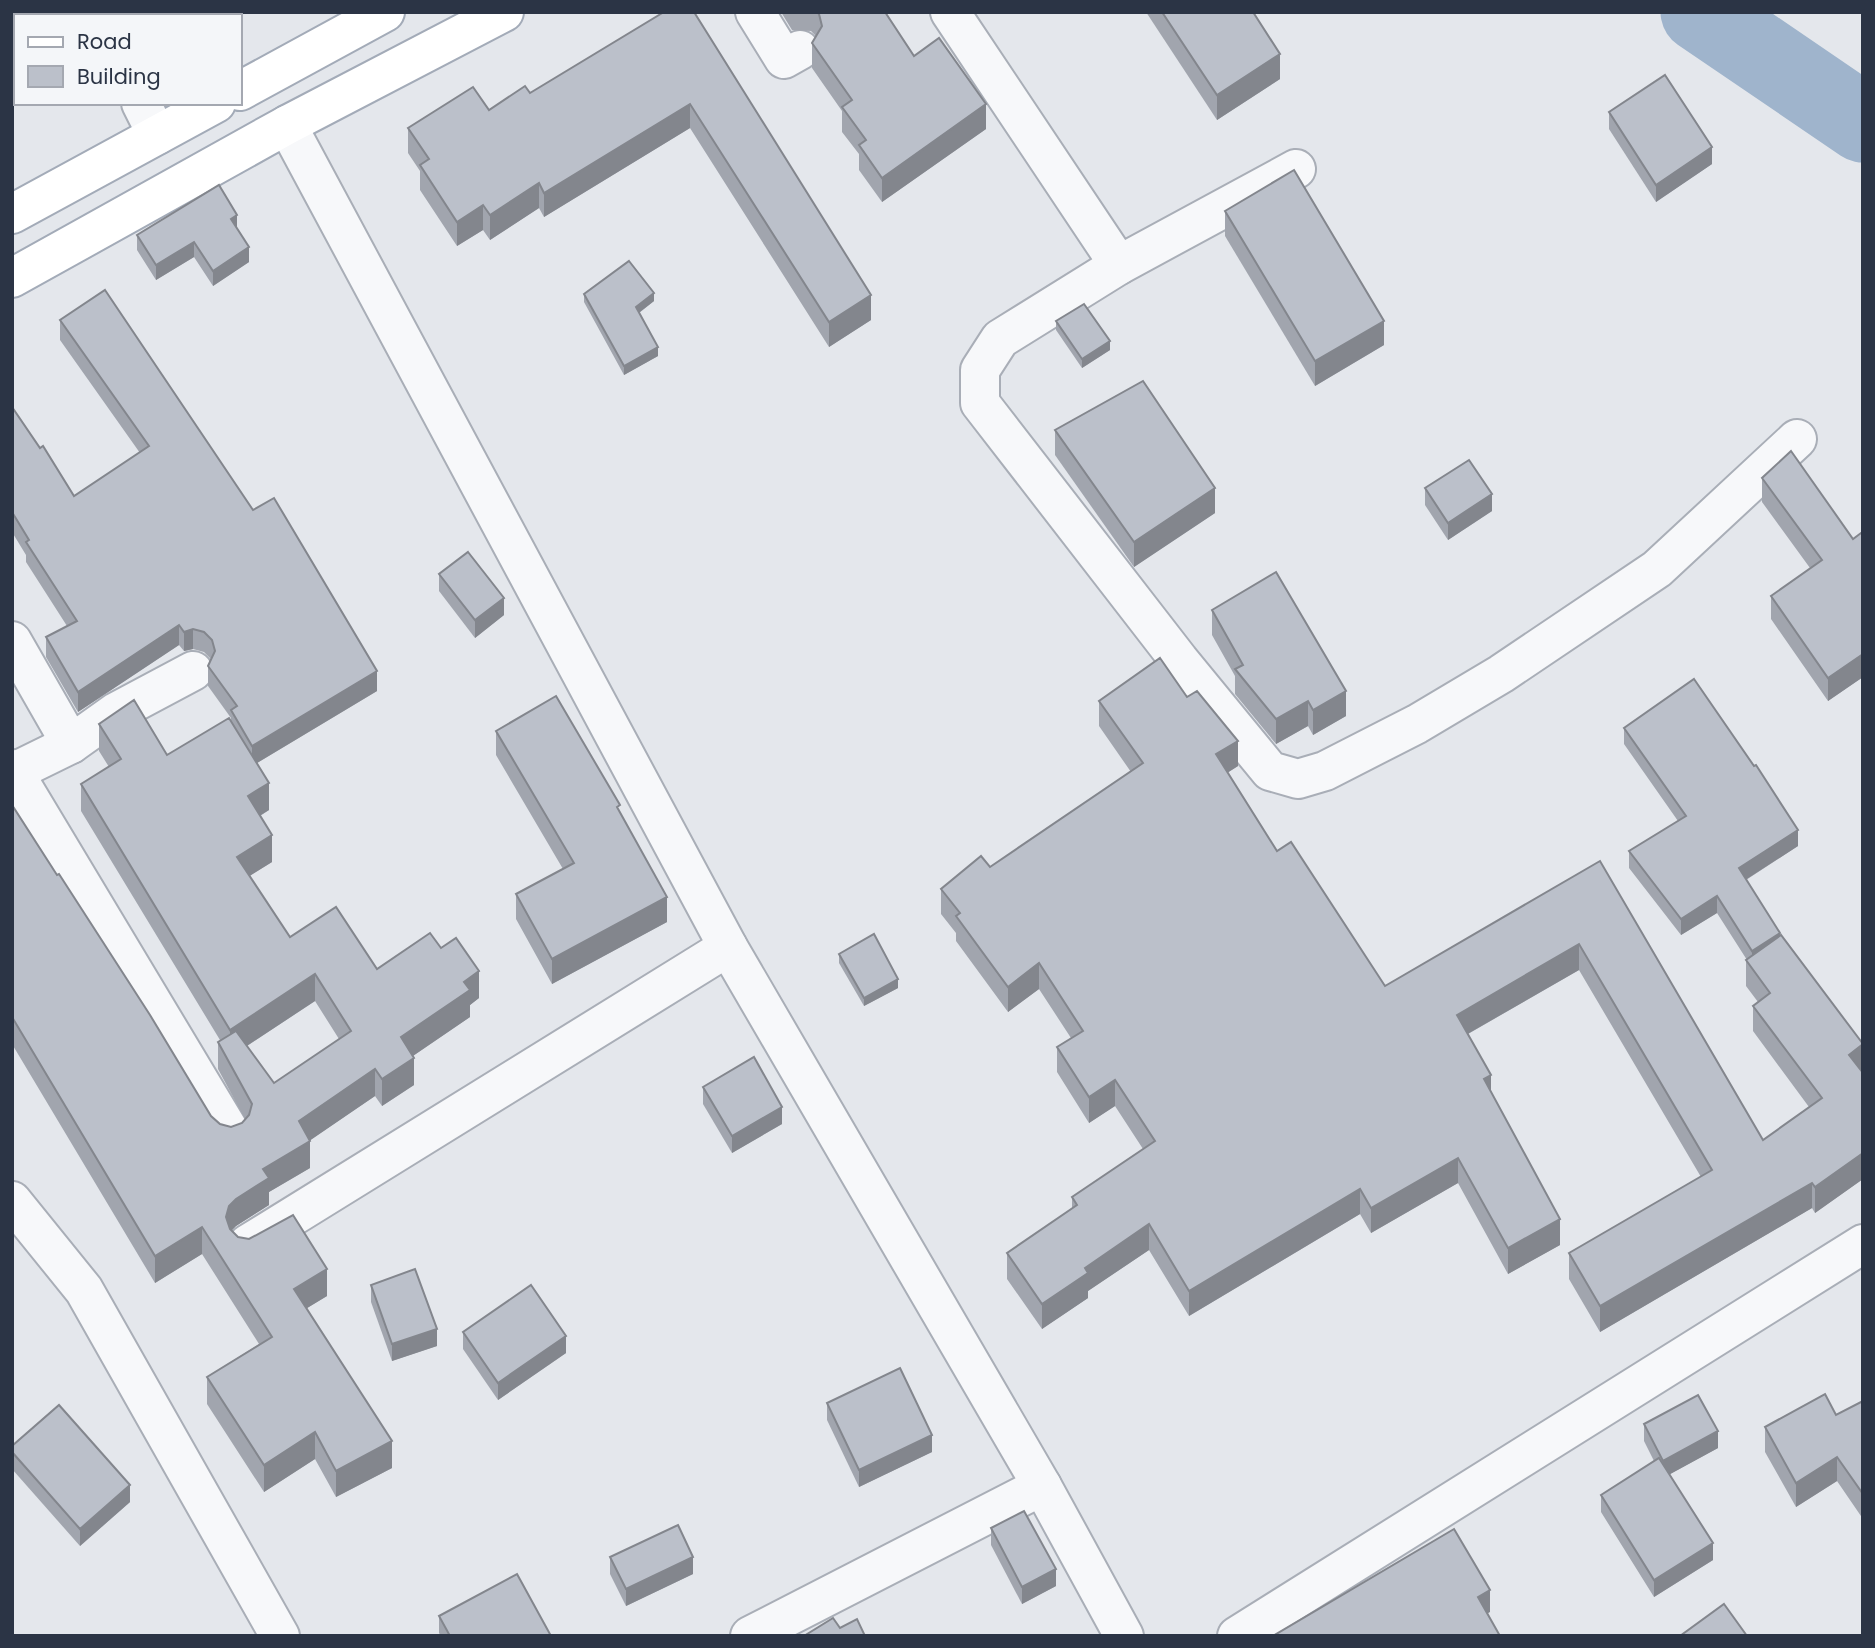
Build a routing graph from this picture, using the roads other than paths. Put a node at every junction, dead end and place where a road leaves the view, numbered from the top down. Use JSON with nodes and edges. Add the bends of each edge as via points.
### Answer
{"nodes":[{"id":1,"x":385,"y":12,"type":"edge"},
{"id":2,"x":504,"y":12,"type":"edge"},
{"id":3,"x":755,"y":12,"type":"edge"},
{"id":4,"x":950,"y":12,"type":"edge"},
{"id":5,"x":800,"y":50,"type":"dead end"},
{"id":6,"x":242,"y":90,"type":"edge"},
{"id":7,"x":208,"y":105,"type":"edge"},
{"id":8,"x":149,"y":119,"type":"edge"},
{"id":9,"x":287,"y":125,"type":"junction"},
{"id":10,"x":1296,"y":169,"type":"edge"},
{"id":11,"x":12,"y":214,"type":"edge"},
{"id":12,"x":1119,"y":265,"type":"junction"},
{"id":13,"x":12,"y":278,"type":"edge"},
{"id":14,"x":1797,"y":439,"type":"dead end"},
{"id":15,"x":12,"y":641,"type":"edge"},
{"id":16,"x":192,"y":670,"type":"dead end"},
{"id":17,"x":71,"y":744,"type":"junction"},
{"id":18,"x":13,"y":771,"type":"edge"},
{"id":19,"x":728,"y":947,"type":"junction"},
{"id":20,"x":230,"y":1132,"type":"edge"},
{"id":21,"x":12,"y":1201,"type":"edge"},
{"id":22,"x":247,"y":1244,"type":"edge"},
{"id":23,"x":1863,"y":1244,"type":"edge"},
{"id":24,"x":1042,"y":1486,"type":"junction"},
{"id":25,"x":280,"y":1636,"type":"edge"},
{"id":26,"x":750,"y":1636,"type":"edge"},
{"id":27,"x":1124,"y":1636,"type":"edge"},
{"id":28,"x":1237,"y":1636,"type":"edge"}],
"edges":[{"from":1,"to":6,"type":"main road"},
{"from":2,"to":9,"type":"main road"},
{"from":3,"to":5,"type":"street","via":[[784,59]]},
{"from":4,"to":12,"type":"street"},
{"from":7,"to":8,"type":"main road"},
{"from":8,"to":11,"type":"main road"},
{"from":9,"to":13,"type":"main road"},
{"from":9,"to":19,"type":"street"},
{"from":10,"to":12,"type":"street"},
{"from":12,"to":14,"type":"street","via":[[1000,339],[979,370],[980,403],[1270,771],[1298,779],[1325,771],[1429,717],[1657,569]]},
{"from":15,"to":17,"type":"street"},
{"from":16,"to":17,"type":"street","via":[[116,712]]},
{"from":17,"to":18,"type":"street"},
{"from":18,"to":20,"type":"street"},
{"from":19,"to":22,"type":"street"},
{"from":19,"to":24,"type":"street"},
{"from":21,"to":25,"type":"street","via":[[84,1290]]},
{"from":23,"to":28,"type":"street"},
{"from":24,"to":26,"type":"street"},
{"from":24,"to":27,"type":"street"}]}
